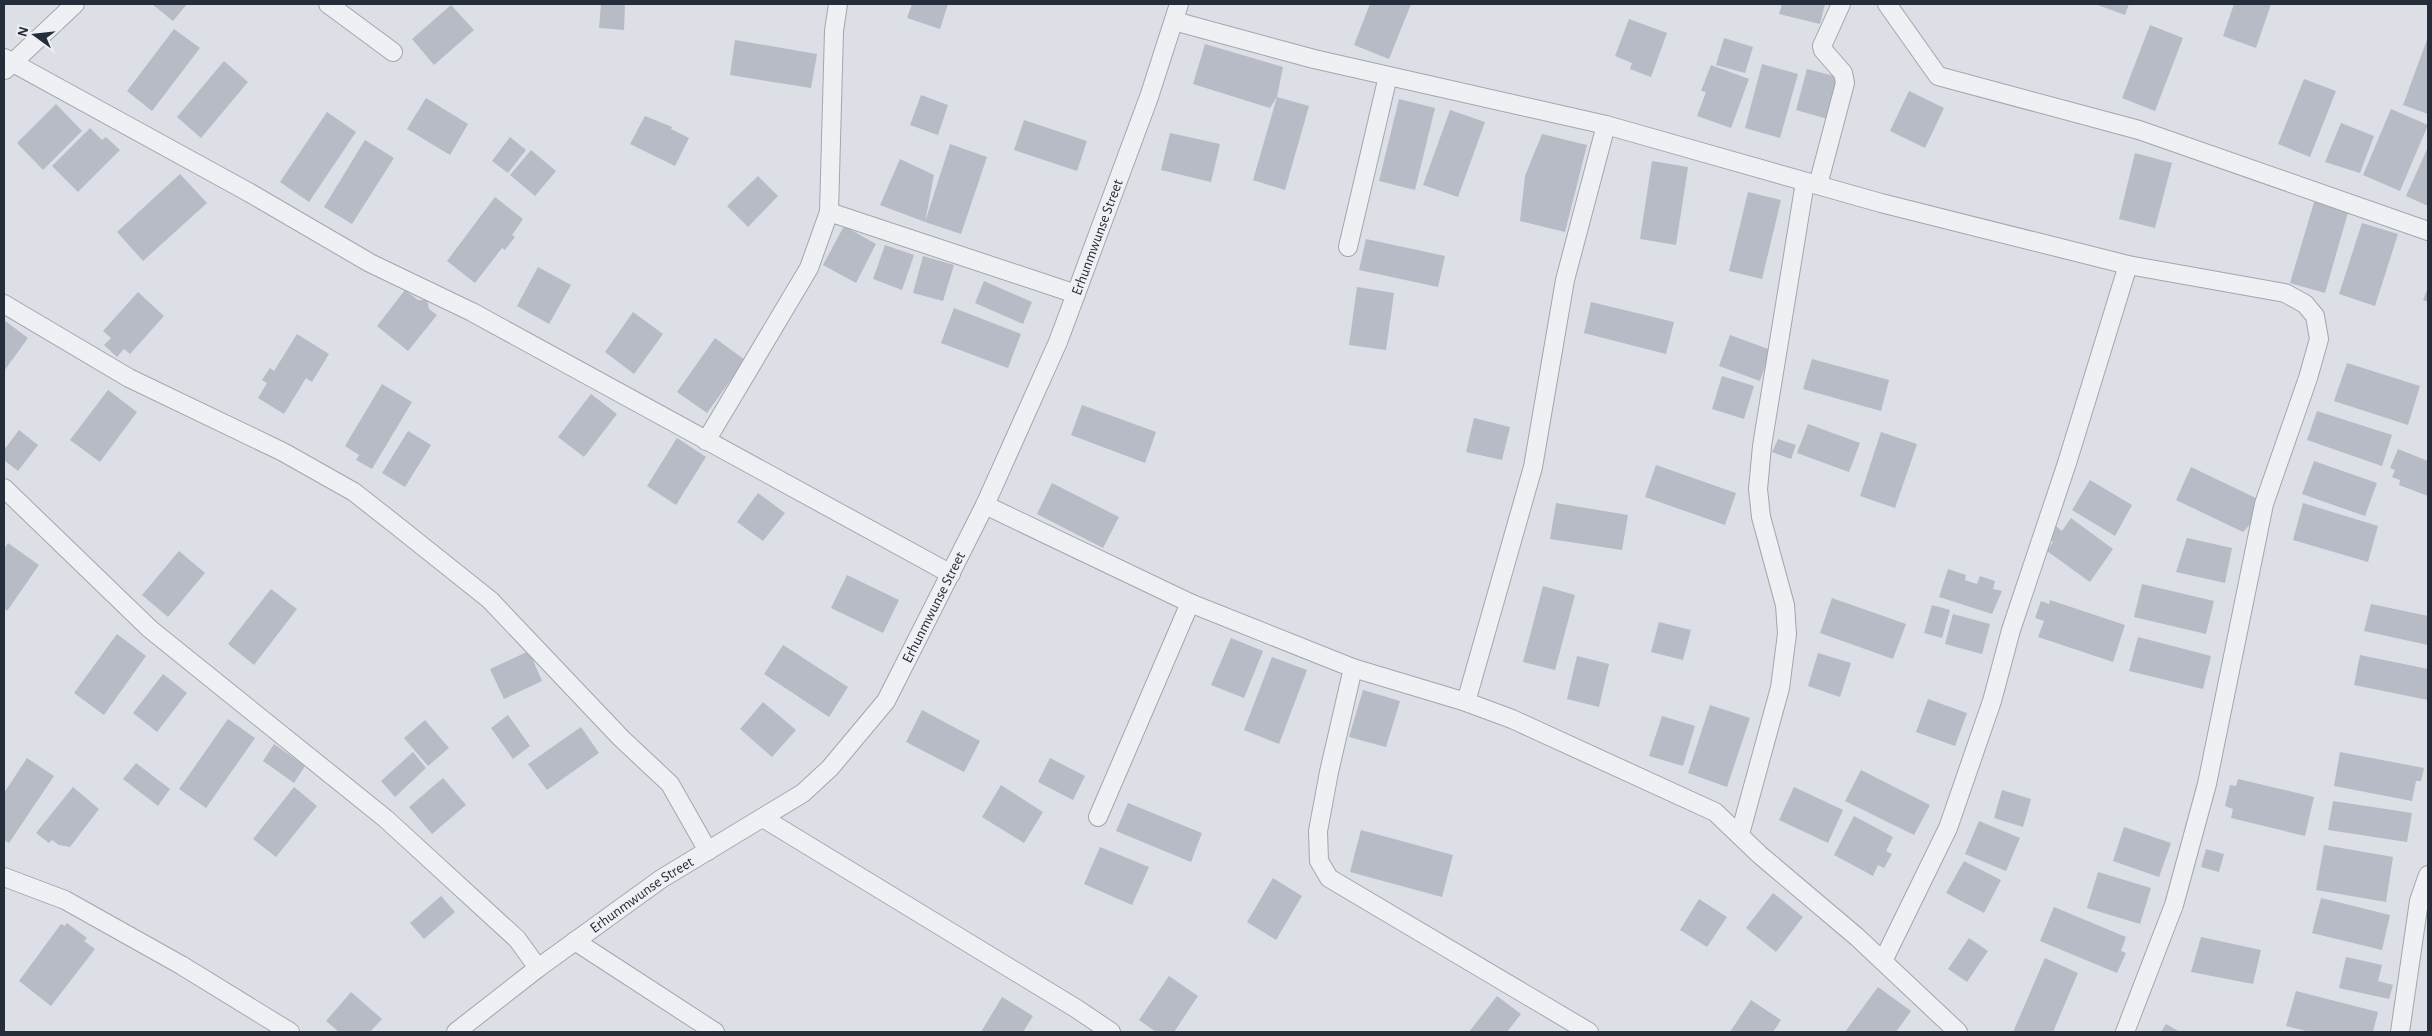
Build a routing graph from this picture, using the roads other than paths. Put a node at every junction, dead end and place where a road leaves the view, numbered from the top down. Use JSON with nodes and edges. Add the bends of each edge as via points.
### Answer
{"nodes":[{"id":1,"x":75,"y":4,"type":"edge"},
{"id":2,"x":328,"y":4,"type":"edge"},
{"id":3,"x":838,"y":4,"type":"edge"},
{"id":4,"x":1179,"y":4,"type":"edge"},
{"id":5,"x":1841,"y":4,"type":"edge"},
{"id":6,"x":1887,"y":4,"type":"edge"},
{"id":7,"x":1174,"y":21,"type":"junction"},
{"id":8,"x":393,"y":52,"type":"dead end"},
{"id":9,"x":7,"y":64,"type":"edge"},
{"id":10,"x":1388,"y":76,"type":"junction"},
{"id":11,"x":1606,"y":125,"type":"junction"},
{"id":12,"x":1811,"y":184,"type":"junction"},
{"id":13,"x":829,"y":212,"type":"junction"},
{"id":14,"x":2428,"y":231,"type":"edge"},
{"id":15,"x":1348,"y":248,"type":"dead end"},
{"id":16,"x":2128,"y":265,"type":"junction"},
{"id":17,"x":1076,"y":294,"type":"junction"},
{"id":18,"x":4,"y":304,"type":"edge"},
{"id":19,"x":706,"y":441,"type":"junction"},
{"id":20,"x":4,"y":488,"type":"edge"},
{"id":21,"x":985,"y":505,"type":"junction"},
{"id":22,"x":951,"y":574,"type":"junction"},
{"id":23,"x":1190,"y":603,"type":"junction"},
{"id":24,"x":1353,"y":668,"type":"junction"},
{"id":25,"x":1466,"y":702,"type":"junction"},
{"id":26,"x":1098,"y":817,"type":"dead end"},
{"id":27,"x":763,"y":818,"type":"junction"},
{"id":28,"x":1740,"y":834,"type":"junction"},
{"id":29,"x":708,"y":851,"type":"junction"},
{"id":30,"x":2428,"y":875,"type":"edge"},
{"id":31,"x":4,"y":877,"type":"edge"},
{"id":32,"x":575,"y":941,"type":"junction"},
{"id":33,"x":1883,"y":961,"type":"junction"},
{"id":34,"x":538,"y":968,"type":"junction"},
{"id":35,"x":290,"y":1032,"type":"edge"},
{"id":36,"x":456,"y":1032,"type":"edge"},
{"id":37,"x":715,"y":1032,"type":"edge"},
{"id":38,"x":1111,"y":1032,"type":"edge"},
{"id":39,"x":1589,"y":1032,"type":"edge"},
{"id":40,"x":1958,"y":1032,"type":"edge"},
{"id":41,"x":2125,"y":1032,"type":"edge"},
{"id":42,"x":2400,"y":1032,"type":"edge"}],
"edges":[{"from":1,"to":9,"type":"street"},
{"from":2,"to":8,"type":"street"},
{"from":3,"to":13,"type":"street","via":[[834,31]]},
{"from":4,"to":7,"type":"street","name":"Erhunmwunse Street"},
{"from":5,"to":12,"type":"street","via":[[1822,46],[1843,73],[1845,83]]},
{"from":6,"to":14,"type":"street","via":[[1938,76],[2139,130]]},
{"from":7,"to":10,"type":"street","via":[[1314,60]]},
{"from":7,"to":17,"type":"street","name":"Erhunmwunse Street"},
{"from":9,"to":19,"type":"street","via":[[241,188],[370,264],[472,312]]},
{"from":10,"to":11,"type":"street"},
{"from":10,"to":15,"type":"street"},
{"from":11,"to":12,"type":"street"},
{"from":11,"to":25,"type":"street","via":[[1565,280],[1533,467]]},
{"from":12,"to":16,"type":"street"},
{"from":12,"to":28,"type":"street","via":[[1762,446],[1758,489],[1761,517],[1785,605],[1787,634],[1780,688]]},
{"from":13,"to":17,"type":"street"},
{"from":13,"to":19,"type":"street","via":[[810,268]]},
{"from":16,"to":33,"type":"street","via":[[2011,630],[1992,701],[1948,828]]},
{"from":16,"to":41,"type":"street","via":[[2285,293],[2305,304],[2315,316],[2319,339],[2264,504],[2207,784],[2174,905]]},
{"from":17,"to":21,"type":"street","name":"Erhunmwunse Street"},
{"from":18,"to":29,"type":"street","via":[[129,378],[283,452],[354,492],[490,600],[621,738],[670,784]]},
{"from":19,"to":22,"type":"street"},
{"from":20,"to":34,"type":"street","via":[[150,629],[386,819],[517,939]]},
{"from":21,"to":22,"type":"street","name":"Erhunmwunse Street"},
{"from":21,"to":23,"type":"street"},
{"from":22,"to":27,"type":"street","name":"Erhunmwunse Street","via":[[886,701],[830,768],[803,793]]},
{"from":23,"to":24,"type":"street"},
{"from":23,"to":26,"type":"street"},
{"from":24,"to":25,"type":"street"},
{"from":24,"to":39,"type":"street","via":[[1318,831],[1319,861],[1329,878]]},
{"from":25,"to":28,"type":"street","via":[[1512,719],[1715,812]]},
{"from":27,"to":29,"type":"street","name":"Erhunmwunse Street"},
{"from":27,"to":38,"type":"street"},
{"from":28,"to":33,"type":"street"},
{"from":29,"to":32,"type":"street","name":"Erhunmwunse Street"},
{"from":30,"to":42,"type":"street","via":[[2419,901]]},
{"from":31,"to":35,"type":"street","via":[[65,900],[181,965]]},
{"from":32,"to":34,"type":"street","name":"Erhunmwunse Street"},
{"from":32,"to":37,"type":"street"},
{"from":33,"to":40,"type":"street"},
{"from":34,"to":36,"type":"street","name":"Erhunmwunse Street"}]}
